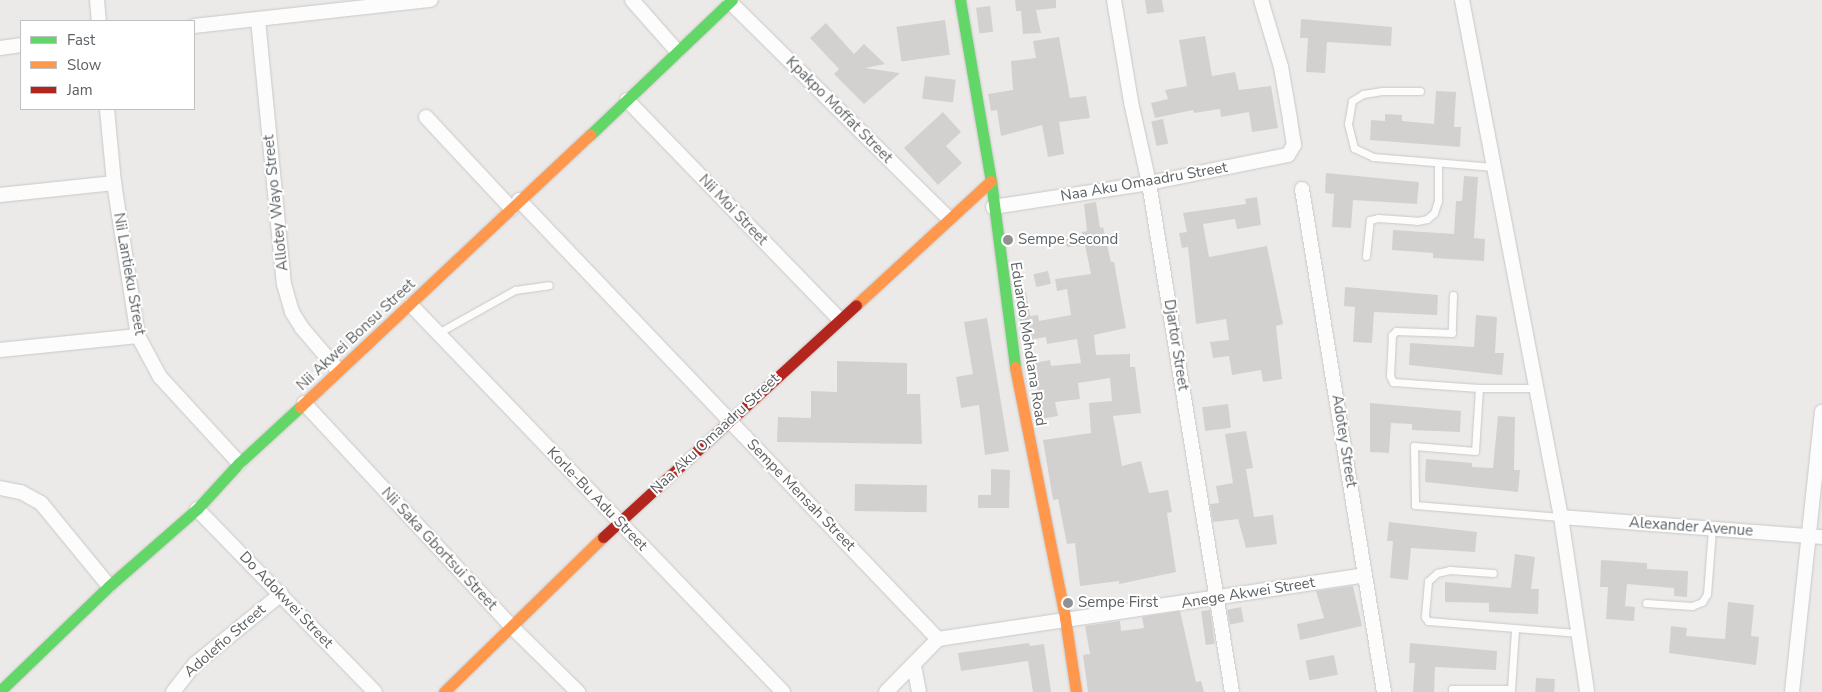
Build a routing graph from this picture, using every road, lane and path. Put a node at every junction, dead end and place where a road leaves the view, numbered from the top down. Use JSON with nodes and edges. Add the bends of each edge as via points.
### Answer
{"nodes":[{"id":1,"x":97,"y":0,"type":"edge"},
{"id":2,"x":431,"y":0,"type":"edge"},
{"id":3,"x":632,"y":0,"type":"edge"},
{"id":4,"x":960,"y":0,"type":"edge"},
{"id":5,"x":1114,"y":0,"type":"edge"},
{"id":6,"x":1261,"y":0,"type":"edge"},
{"id":7,"x":1462,"y":0,"type":"edge"},
{"id":8,"x":731,"y":1,"type":"edge"},
{"id":9,"x":99,"y":20,"type":"edge"},
{"id":10,"x":258,"y":20,"type":"junction"},
{"id":11,"x":195,"y":26,"type":"edge"},
{"id":12,"x":20,"y":45,"type":"edge"},
{"id":13,"x":0,"y":48,"type":"edge"},
{"id":14,"x":677,"y":51,"type":"junction"},
{"id":15,"x":1420,"y":91,"type":"dead end"},
{"id":16,"x":627,"y":100,"type":"junction"},
{"id":17,"x":107,"y":110,"type":"edge"},
{"id":18,"x":426,"y":117,"type":"dead end"},
{"id":19,"x":1438,"y":164,"type":"junction"},
{"id":20,"x":1496,"y":167,"type":"junction"},
{"id":21,"x":991,"y":181,"type":"junction"},
{"id":22,"x":114,"y":183,"type":"junction"},
{"id":23,"x":1149,"y":183,"type":"junction"},
{"id":24,"x":1302,"y":189,"type":"dead end"},
{"id":25,"x":0,"y":195,"type":"edge"},
{"id":26,"x":515,"y":204,"type":"junction"},
{"id":27,"x":993,"y":207,"type":"junction"},
{"id":28,"x":948,"y":218,"type":"junction"},
{"id":29,"x":1366,"y":256,"type":"dead end"},
{"id":30,"x":550,"y":285,"type":"dead end"},
{"id":31,"x":1453,"y":295,"type":"dead end"},
{"id":32,"x":411,"y":305,"type":"junction"},
{"id":33,"x":838,"y":319,"type":"junction"},
{"id":34,"x":438,"y":334,"type":"junction"},
{"id":35,"x":138,"y":336,"type":"junction"},
{"id":36,"x":0,"y":350,"type":"edge"},
{"id":37,"x":338,"y":370,"type":"junction"},
{"id":38,"x":1479,"y":388,"type":"junction"},
{"id":39,"x":1536,"y":388,"type":"junction"},
{"id":40,"x":304,"y":403,"type":"junction"},
{"id":41,"x":1822,"y":412,"type":"edge"},
{"id":42,"x":729,"y":420,"type":"junction"},
{"id":43,"x":239,"y":463,"type":"junction"},
{"id":44,"x":0,"y":488,"type":"edge"},
{"id":45,"x":197,"y":509,"type":"junction"},
{"id":46,"x":1561,"y":517,"type":"junction"},
{"id":47,"x":620,"y":522,"type":"junction"},
{"id":48,"x":1712,"y":529,"type":"junction"},
{"id":49,"x":1816,"y":537,"type":"edge"},
{"id":50,"x":1493,"y":573,"type":"dead end"},
{"id":51,"x":1364,"y":575,"type":"junction"},
{"id":52,"x":109,"y":586,"type":"junction"},
{"id":53,"x":281,"y":594,"type":"junction"},
{"id":54,"x":1217,"y":599,"type":"junction"},
{"id":55,"x":1646,"y":602,"type":"dead end"},
{"id":56,"x":1065,"y":618,"type":"junction"},
{"id":57,"x":512,"y":628,"type":"junction"},
{"id":58,"x":1515,"y":630,"type":"junction"},
{"id":59,"x":1576,"y":633,"type":"junction"},
{"id":60,"x":938,"y":639,"type":"junction"},
{"id":61,"x":914,"y":666,"type":"junction"},
{"id":62,"x":570,"y":689,"type":"edge"},
{"id":63,"x":0,"y":691,"type":"edge"},
{"id":64,"x":5,"y":692,"type":"edge"},
{"id":65,"x":173,"y":692,"type":"edge"},
{"id":66,"x":375,"y":692,"type":"edge"},
{"id":67,"x":444,"y":692,"type":"edge"},
{"id":68,"x":784,"y":692,"type":"edge"},
{"id":69,"x":886,"y":692,"type":"edge"},
{"id":70,"x":919,"y":692,"type":"edge"},
{"id":71,"x":1076,"y":692,"type":"edge"},
{"id":72,"x":1232,"y":692,"type":"edge"},
{"id":73,"x":1384,"y":692,"type":"edge"},
{"id":74,"x":1452,"y":692,"type":"edge"},
{"id":75,"x":1587,"y":692,"type":"edge"},
{"id":76,"x":1792,"y":692,"type":"edge"}],
"edges":[{"from":1,"to":9,"type":"street"},
{"from":2,"to":10,"type":"street"},
{"from":3,"to":14,"type":"street"},
{"from":4,"to":21,"type":"street","name":"Eduardo Mohdlana Road"},
{"from":5,"to":23,"type":"street","name":"Djartor Street"},
{"from":6,"to":23,"type":"street","name":"Naa Aku Omaadru Street","via":[[1281,67],[1294,145],[1292,150],[1274,160]]},
{"from":7,"to":20,"type":"street"},
{"from":8,"to":14,"type":"street","name":"Nii Akwei Bonsu Street"},
{"from":8,"to":28,"type":"street","name":"Kpakpo Moffat Street"},
{"from":10,"to":11,"type":"street"},
{"from":10,"to":37,"type":"street","name":"Allotey Wayo Street","via":[[284,284],[292,312],[302,328]]},
{"from":12,"to":13,"type":"street"},
{"from":14,"to":16,"type":"street","name":"Nii Akwei Bonsu Street"},
{"from":15,"to":19,"type":"lane","via":[[1382,91],[1363,94],[1352,100],[1349,108],[1351,139],[1361,155]]},
{"from":16,"to":26,"type":"street","name":"Nii Akwei Bonsu Street"},
{"from":16,"to":33,"type":"street","name":"Nii Moi Street"},
{"from":17,"to":22,"type":"street","name":"Nii Lantieku Street"},
{"from":18,"to":26,"type":"street","name":"Sempe Mensah Street"},
{"from":19,"to":20,"type":"lane"},
{"from":19,"to":29,"type":"lane","via":[[1438,201],[1434,213],[1428,220],[1370,220]]},
{"from":20,"to":39,"type":"street"},
{"from":21,"to":27,"type":"street","name":"Eduardo Mohdlana Road"},
{"from":21,"to":28,"type":"street","name":"Naa Aku Omaadru Street"},
{"from":22,"to":25,"type":"street"},
{"from":22,"to":35,"type":"street","name":"Nii Lantieku Street"},
{"from":23,"to":27,"type":"street","name":"Naa Aku Omaadru Street"},
{"from":23,"to":54,"type":"street","name":"Djartor Street"},
{"from":24,"to":51,"type":"street","name":"Adotey Street"},
{"from":26,"to":32,"type":"street","name":"Nii Akwei Bonsu Street"},
{"from":26,"to":42,"type":"street","name":"Sempe Mensah Street"},
{"from":27,"to":56,"type":"street","name":"Eduardo Mohdlana Road","via":[[1010,344]]},
{"from":28,"to":33,"type":"street","name":"Naa Aku Omaadru Street"},
{"from":30,"to":34,"type":"lane","via":[[515,290]]},
{"from":31,"to":38,"type":"lane","via":[[1452,333],[1396,331],[1392,335],[1391,379]]},
{"from":32,"to":34,"type":"street","name":"Korle-Bu Adu Street"},
{"from":32,"to":37,"type":"street","name":"Nii Akwei Bonsu Street"},
{"from":33,"to":42,"type":"street","name":"Naa Aku Omaadru Street"},
{"from":34,"to":47,"type":"street","name":"Korle-Bu Adu Street"},
{"from":35,"to":36,"type":"street"},
{"from":35,"to":43,"type":"street","name":"Nii Lantieku Street","via":[[160,377]]},
{"from":37,"to":40,"type":"street","name":"Nii Akwei Bonsu Street"},
{"from":38,"to":39,"type":"lane"},
{"from":38,"to":46,"type":"lane","via":[[1475,450],[1414,446],[1415,505]]},
{"from":39,"to":46,"type":"street"},
{"from":40,"to":43,"type":"street","name":"Nii Akwei Bonsu Street"},
{"from":40,"to":57,"type":"street","name":"Nii Saka Gbortsui Street"},
{"from":41,"to":49,"type":"street"},
{"from":42,"to":47,"type":"street","name":"Naa Aku Omaadru Street"},
{"from":42,"to":60,"type":"street","name":"Sempe Mensah Street"},
{"from":43,"to":45,"type":"street","name":"Nii Akwei Bonsu Street"},
{"from":44,"to":52,"type":"street","via":[[21,492],[41,503]]},
{"from":45,"to":52,"type":"street","name":"Nii Akwei Bonsu Street"},
{"from":45,"to":53,"type":"street","name":"Do Adokwei Street"},
{"from":46,"to":48,"type":"street","name":"Alexander Avenue"},
{"from":46,"to":59,"type":"street"},
{"from":47,"to":57,"type":"street","name":"Naa Aku Omaadru Street"},
{"from":47,"to":68,"type":"street","name":"Korle-Bu Adu Street"},
{"from":48,"to":49,"type":"street","name":"Alexander Avenue"},
{"from":48,"to":55,"type":"lane","via":[[1708,594],[1702,602],[1692,606]]},
{"from":49,"to":76,"type":"street"},
{"from":50,"to":58,"type":"lane","via":[[1450,570],[1438,573],[1428,581],[1425,617],[1428,621]]},
{"from":51,"to":54,"type":"street","name":"Anege Akwei Street"},
{"from":51,"to":73,"type":"street","name":"Adotey Street"},
{"from":52,"to":63,"type":"street","name":"Nii Akwei Bonsu Street"},
{"from":53,"to":65,"type":"street","name":"Adolefio Street","via":[[195,664]]},
{"from":53,"to":66,"type":"street","name":"Do Adokwei Street"},
{"from":54,"to":56,"type":"street","name":"Anege Akwei Street"},
{"from":54,"to":72,"type":"street","name":"Djartor Street"},
{"from":56,"to":60,"type":"street","name":"Anege Akwei Street"},
{"from":56,"to":71,"type":"street","name":"Eduardo Mohdlana Road"},
{"from":57,"to":62,"type":"street","name":"Nii Saka Gbortsui Street"},
{"from":57,"to":67,"type":"street","name":"Naa Aku Omaadru Street"},
{"from":58,"to":59,"type":"lane"},
{"from":58,"to":74,"type":"lane","via":[[1511,689]]},
{"from":59,"to":75,"type":"street"},
{"from":60,"to":61,"type":"street"},
{"from":61,"to":69,"type":"street"},
{"from":61,"to":70,"type":"street"},
{"from":63,"to":64,"type":"street"}]}
